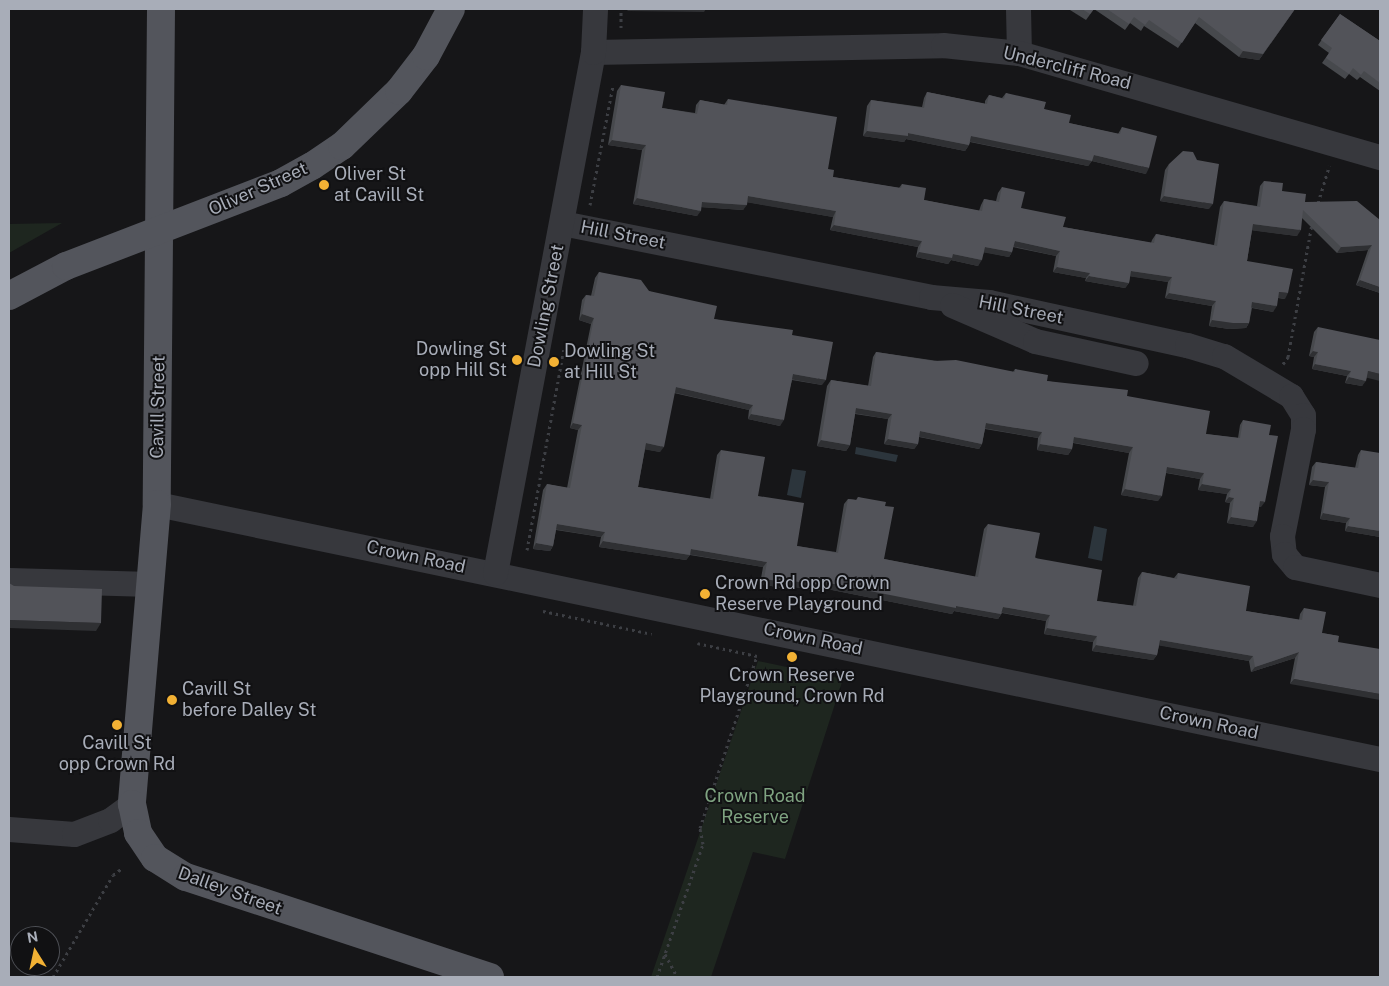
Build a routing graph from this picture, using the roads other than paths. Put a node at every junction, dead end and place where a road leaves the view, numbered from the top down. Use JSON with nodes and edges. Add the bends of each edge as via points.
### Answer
{"nodes":[{"id":1,"x":161,"y":9,"type":"edge"},
{"id":2,"x":451,"y":9,"type":"edge"},
{"id":3,"x":595,"y":9,"type":"edge"},
{"id":4,"x":1018,"y":9,"type":"edge"},
{"id":5,"x":593,"y":52,"type":"junction"},
{"id":6,"x":1019,"y":53,"type":"junction"},
{"id":7,"x":1380,"y":156,"type":"edge"},
{"id":8,"x":562,"y":223,"type":"junction"},
{"id":9,"x":161,"y":228,"type":"junction"},
{"id":10,"x":9,"y":296,"type":"edge"},
{"id":11,"x":931,"y":296,"type":"junction"},
{"id":12,"x":1136,"y":363,"type":"dead end"},
{"id":13,"x":157,"y":504,"type":"junction"},
{"id":14,"x":495,"y":573,"type":"junction"},
{"id":15,"x":9,"y":580,"type":"edge"},
{"id":16,"x":151,"y":584,"type":"junction"},
{"id":17,"x":1380,"y":585,"type":"edge"},
{"id":18,"x":1380,"y":759,"type":"edge"},
{"id":19,"x":132,"y":804,"type":"junction"},
{"id":20,"x":9,"y":829,"type":"edge"},
{"id":21,"x":490,"y":977,"type":"edge"}],
"edges":[{"from":1,"to":9,"type":"main road","name":"Cavill Street"},
{"from":2,"to":9,"type":"main road","name":"Oliver Street","via":[[426,56],[399,91],[342,146],[281,183]]},
{"from":3,"to":5,"type":"street","name":"Dowling Street"},
{"from":4,"to":6,"type":"street"},
{"from":5,"to":6,"type":"street","name":"Undercliff Road","via":[[943,45]]},
{"from":5,"to":8,"type":"street","name":"Dowling Street"},
{"from":6,"to":7,"type":"street","name":"Undercliff Road"},
{"from":8,"to":11,"type":"street","name":"Hill Street"},
{"from":8,"to":14,"type":"street","name":"Dowling Street"},
{"from":9,"to":10,"type":"main road","name":"Oliver Street","via":[[57,270]]},
{"from":9,"to":13,"type":"main road","name":"Cavill Street"},
{"from":11,"to":12,"type":"street","via":[[1035,340]]},
{"from":11,"to":17,"type":"street","name":"Hill Street","via":[[990,302],[1187,344],[1224,356],[1291,396],[1303,415],[1303,429],[1282,536],[1284,554],[1295,566]]},
{"from":13,"to":14,"type":"street","name":"Crown Road"},
{"from":13,"to":16,"type":"main road","name":"Cavill Street"},
{"from":14,"to":18,"type":"street","name":"Crown Road"},
{"from":15,"to":16,"type":"street"},
{"from":16,"to":19,"type":"main road","name":"Cavill Street"},
{"from":19,"to":20,"type":"street","via":[[110,820],[74,834]]},
{"from":19,"to":21,"type":"main road","name":"Dalley Street","via":[[138,833],[148,851],[162,865],[186,877]]}]}
